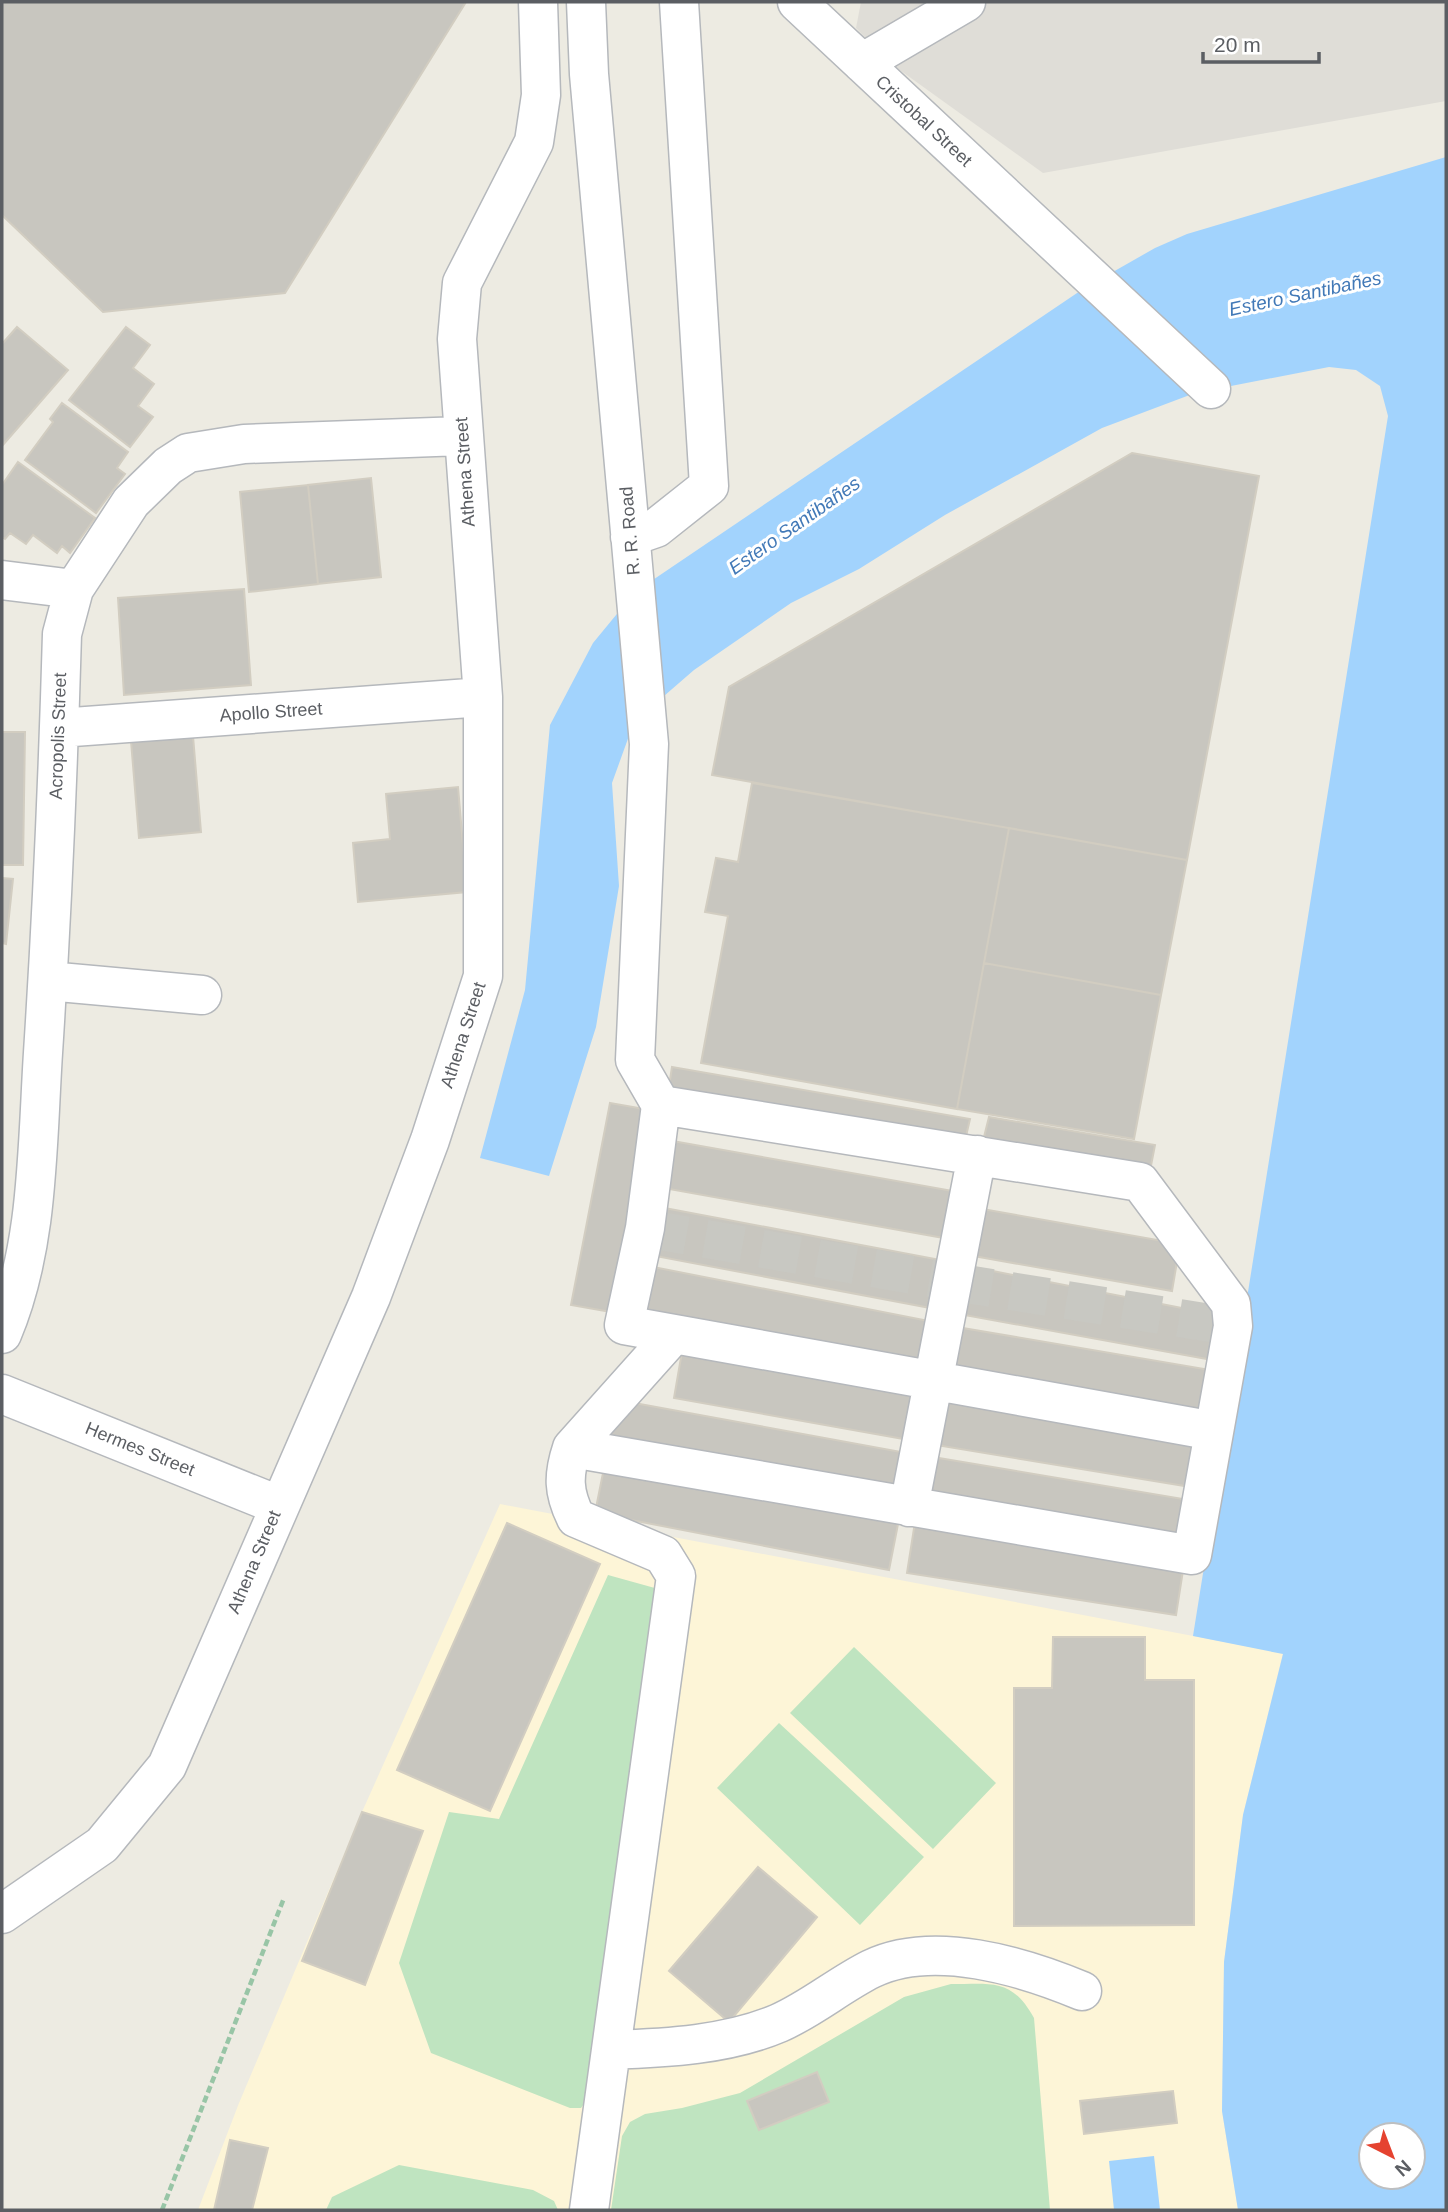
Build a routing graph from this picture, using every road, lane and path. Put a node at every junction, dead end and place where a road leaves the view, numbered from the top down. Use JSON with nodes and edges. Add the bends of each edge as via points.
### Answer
{"nodes":[{"id":1,"x":538,"y":2,"type":"edge"},
{"id":2,"x":586,"y":2,"type":"edge"},
{"id":3,"x":679,"y":2,"type":"edge"},
{"id":4,"x":797,"y":2,"type":"edge"},
{"id":5,"x":966,"y":2,"type":"edge"},
{"id":6,"x":862,"y":63,"type":"junction"},
{"id":7,"x":1211,"y":389,"type":"dead end"},
{"id":8,"x":461,"y":436,"type":"junction"},
{"id":9,"x":631,"y":537,"type":"junction"},
{"id":10,"x":2,"y":580,"type":"edge"},
{"id":11,"x":74,"y":589,"type":"junction"},
{"id":12,"x":483,"y":697,"type":"junction"},
{"id":13,"x":59,"y":727,"type":"junction"},
{"id":14,"x":48,"y":981,"type":"junction"},
{"id":15,"x":202,"y":995,"type":"dead end"},
{"id":16,"x":661,"y":1105,"type":"junction"},
{"id":17,"x":976,"y":1156,"type":"junction"},
{"id":18,"x":2,"y":1334,"type":"edge"},
{"id":19,"x":673,"y":1335,"type":"junction"},
{"id":20,"x":933,"y":1381,"type":"junction"},
{"id":21,"x":2,"y":1394,"type":"edge"},
{"id":22,"x":1214,"y":1431,"type":"junction"},
{"id":23,"x":572,"y":1448,"type":"junction"},
{"id":24,"x":278,"y":1505,"type":"junction"},
{"id":25,"x":909,"y":1507,"type":"junction"},
{"id":26,"x":285,"y":1898,"type":"dead end"},
{"id":27,"x":2,"y":1914,"type":"edge"},
{"id":28,"x":1082,"y":1991,"type":"dead end"},
{"id":29,"x":611,"y":2050,"type":"junction"},
{"id":30,"x":162,"y":2210,"type":"edge"},
{"id":31,"x":589,"y":2210,"type":"edge"}],
"edges":[{"from":1,"to":8,"type":"street","name":"Athena Street","via":[[541,95],[534,142],[462,283],[457,339]]},
{"from":2,"to":9,"type":"street","name":"R. R. Road"},
{"from":3,"to":9,"type":"street","via":[[709,486],[656,528]]},
{"from":4,"to":6,"type":"street","name":"Cristobal Street"},
{"from":5,"to":6,"type":"street"},
{"from":6,"to":7,"type":"street","name":"Cristobal Street"},
{"from":8,"to":11,"type":"street","name":"Acropolis Street","via":[[244,444],[188,453],[131,502]]},
{"from":8,"to":12,"type":"street","name":"Athena Street"},
{"from":9,"to":16,"type":"street","name":"R. R. Road","via":[[649,744],[635,1060]]},
{"from":10,"to":11,"type":"street"},
{"from":11,"to":13,"type":"street","name":"Acropolis Street","via":[[62,634]]},
{"from":12,"to":13,"type":"street","name":"Apollo Street"},
{"from":12,"to":24,"type":"street","name":"Athena Street","via":[[483,976],[430,1140],[371,1297]]},
{"from":13,"to":14,"type":"street","name":"Acropolis Street"},
{"from":14,"to":15,"type":"street"},
{"from":14,"to":18,"type":"street","name":"Acropolis Street","via":[[31,1224],[15,1302]]},
{"from":16,"to":17,"type":"street"},
{"from":16,"to":19,"type":"street","via":[[647,1229],[624,1325]]},
{"from":17,"to":20,"type":"street"},
{"from":17,"to":22,"type":"street","via":[[1140,1182],[1231,1304]]},
{"from":19,"to":20,"type":"street"},
{"from":19,"to":23,"type":"street"},
{"from":20,"to":22,"type":"street"},
{"from":20,"to":25,"type":"street"},
{"from":21,"to":24,"type":"street","name":"Hermes Street"},
{"from":22,"to":25,"type":"street","via":[[1192,1555]]},
{"from":23,"to":25,"type":"street"},
{"from":23,"to":29,"type":"street","via":[[565,1470],[565,1495],[576,1518],[663,1555],[676,1576]]},
{"from":24,"to":27,"type":"street","name":"Athena Street","via":[[167,1766],[103,1845]]},
{"from":26,"to":30,"type":"path"},
{"from":28,"to":29,"type":"street","via":[[1033,1971],[975,1958],[909,1959],[873,1968],[778,2023],[665,2048]]},
{"from":29,"to":31,"type":"street"}]}
